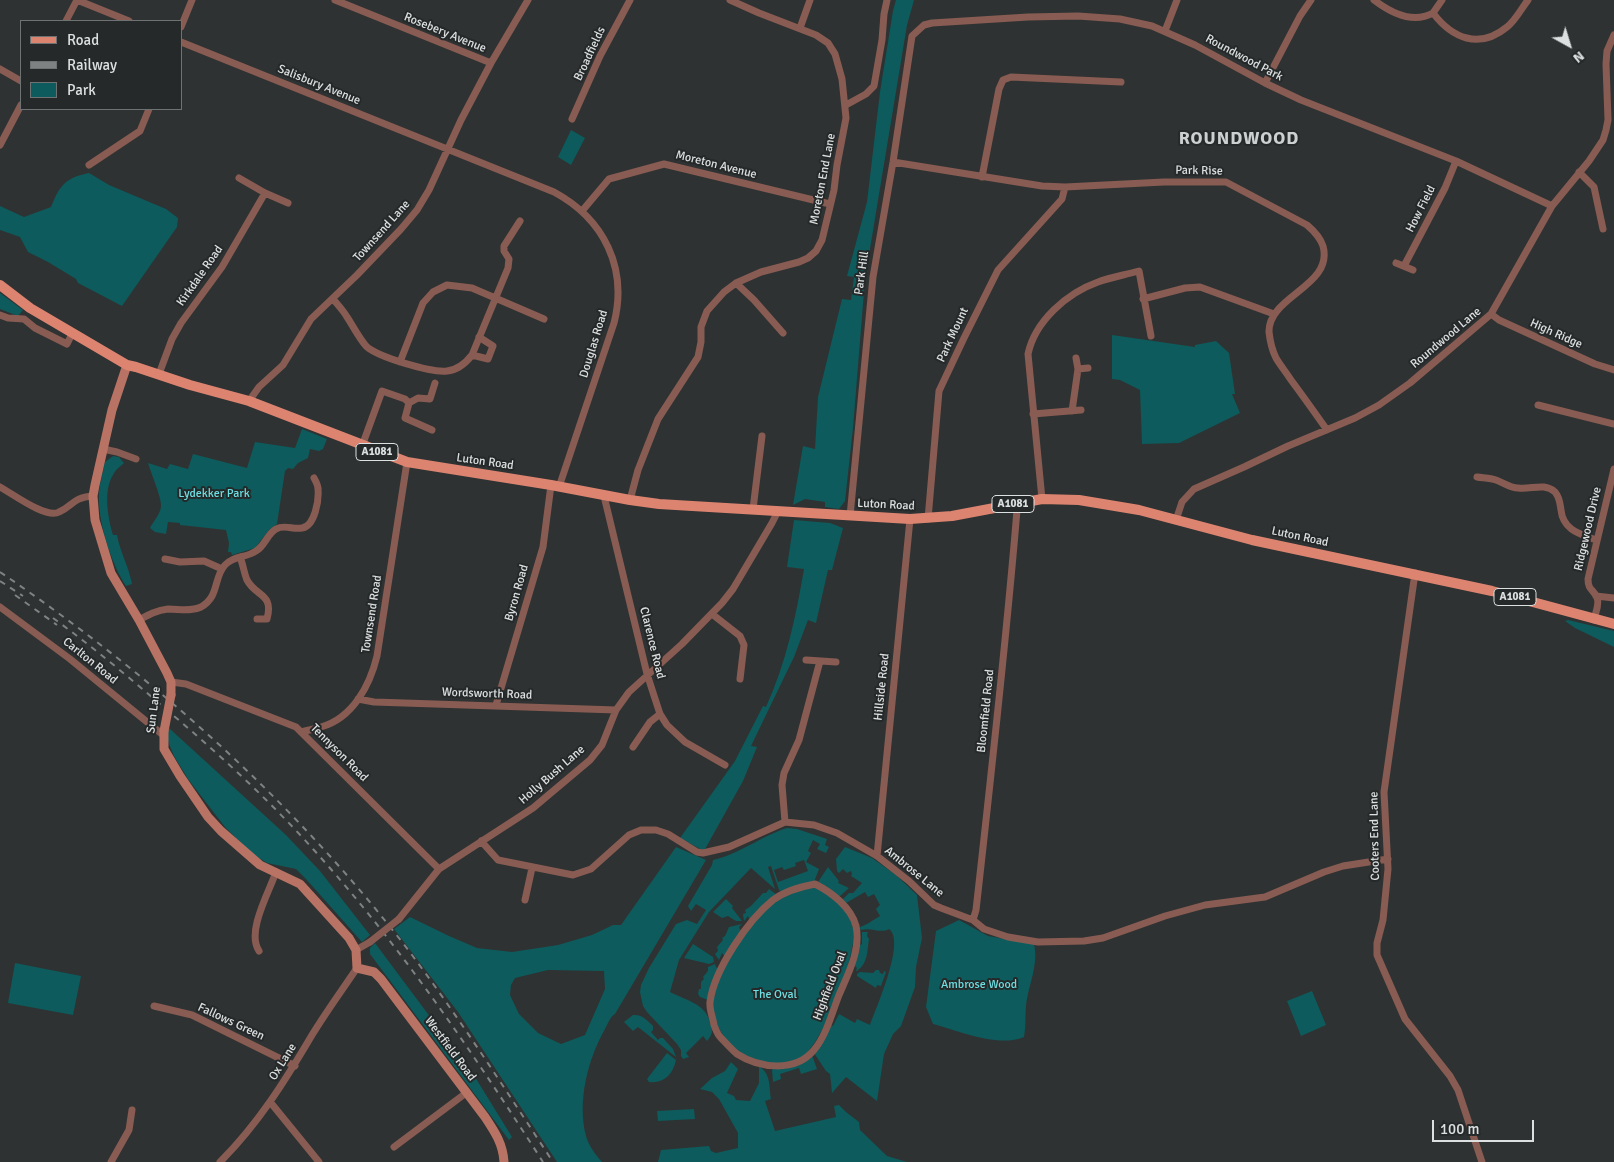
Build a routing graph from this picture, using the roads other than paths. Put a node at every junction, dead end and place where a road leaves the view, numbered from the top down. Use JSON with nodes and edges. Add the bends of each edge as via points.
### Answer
{"nodes":[{"id":1,"x":77,"y":0,"type":"edge"},
{"id":2,"x":192,"y":0,"type":"edge"},
{"id":3,"x":335,"y":0,"type":"edge"},
{"id":4,"x":528,"y":0,"type":"edge"},
{"id":5,"x":630,"y":0,"type":"edge"},
{"id":6,"x":730,"y":0,"type":"edge"},
{"id":7,"x":810,"y":0,"type":"edge"},
{"id":8,"x":887,"y":0,"type":"edge"},
{"id":9,"x":1177,"y":0,"type":"edge"},
{"id":10,"x":1311,"y":0,"type":"edge"},
{"id":11,"x":1374,"y":0,"type":"edge"},
{"id":12,"x":1442,"y":0,"type":"edge"},
{"id":13,"x":1528,"y":0,"type":"edge"},
{"id":14,"x":1433,"y":13,"type":"junction"},
{"id":15,"x":67,"y":20,"type":"edge"},
{"id":16,"x":127,"y":20,"type":"edge"},
{"id":17,"x":182,"y":25,"type":"edge"},
{"id":18,"x":800,"y":28,"type":"junction"},
{"id":19,"x":1165,"y":30,"type":"junction"},
{"id":20,"x":912,"y":36,"type":"joint"},
{"id":21,"x":1614,"y":36,"type":"edge"},
{"id":22,"x":182,"y":42,"type":"edge"},
{"id":23,"x":491,"y":64,"type":"junction"},
{"id":24,"x":0,"y":69,"type":"edge"},
{"id":25,"x":20,"y":80,"type":"edge"},
{"id":26,"x":1122,"y":82,"type":"dead end"},
{"id":27,"x":1265,"y":83,"type":"junction"},
{"id":28,"x":846,"y":105,"type":"junction"},
{"id":29,"x":20,"y":107,"type":"edge"},
{"id":30,"x":149,"y":110,"type":"edge"},
{"id":31,"x":572,"y":119,"type":"dead end"},
{"id":32,"x":1611,"y":120,"type":"edge"},
{"id":33,"x":0,"y":145,"type":"edge"},
{"id":34,"x":448,"y":149,"type":"junction"},
{"id":35,"x":1456,"y":161,"type":"junction"},
{"id":36,"x":893,"y":162,"type":"junction"},
{"id":37,"x":89,"y":166,"type":"dead end"},
{"id":38,"x":1580,"y":172,"type":"junction"},
{"id":39,"x":982,"y":177,"type":"junction"},
{"id":40,"x":239,"y":178,"type":"dead end"},
{"id":41,"x":1065,"y":187,"type":"junction"},
{"id":42,"x":265,"y":193,"type":"junction"},
{"id":43,"x":288,"y":203,"type":"dead end"},
{"id":44,"x":830,"y":204,"type":"junction"},
{"id":45,"x":1552,"y":206,"type":"junction"},
{"id":46,"x":582,"y":211,"type":"junction"},
{"id":47,"x":520,"y":221,"type":"dead end"},
{"id":48,"x":1603,"y":229,"type":"dead end"},
{"id":49,"x":1396,"y":263,"type":"dead end"},
{"id":50,"x":1404,"y":266,"type":"junction"},
{"id":51,"x":1412,"y":270,"type":"dead end"},
{"id":52,"x":736,"y":283,"type":"junction"},
{"id":53,"x":0,"y":285,"type":"edge"},
{"id":54,"x":495,"y":297,"type":"junction"},
{"id":55,"x":333,"y":299,"type":"junction"},
{"id":56,"x":1143,"y":299,"type":"junction"},
{"id":57,"x":30,"y":308,"type":"junction"},
{"id":58,"x":1274,"y":314,"type":"junction"},
{"id":59,"x":1491,"y":314,"type":"junction"},
{"id":60,"x":0,"y":315,"type":"edge"},
{"id":61,"x":24,"y":319,"type":"junction"},
{"id":62,"x":544,"y":319,"type":"dead end"},
{"id":63,"x":783,"y":333,"type":"dead end"},
{"id":64,"x":72,"y":334,"type":"junction"},
{"id":65,"x":479,"y":336,"type":"junction"},
{"id":66,"x":1151,"y":336,"type":"dead end"},
{"id":67,"x":472,"y":355,"type":"junction"},
{"id":68,"x":1076,"y":358,"type":"dead end"},
{"id":69,"x":400,"y":362,"type":"junction"},
{"id":70,"x":127,"y":365,"type":"junction"},
{"id":71,"x":1088,"y":368,"type":"dead end"},
{"id":72,"x":1078,"y":369,"type":"junction"},
{"id":73,"x":1614,"y":370,"type":"edge"},
{"id":74,"x":159,"y":374,"type":"junction"},
{"id":75,"x":436,"y":383,"type":"dead end"},
{"id":76,"x":249,"y":401,"type":"junction"},
{"id":77,"x":409,"y":403,"type":"junction"},
{"id":78,"x":1538,"y":405,"type":"dead end"},
{"id":79,"x":1081,"y":410,"type":"dead end"},
{"id":80,"x":1072,"y":411,"type":"junction"},
{"id":81,"x":1033,"y":414,"type":"junction"},
{"id":82,"x":1614,"y":424,"type":"edge"},
{"id":83,"x":432,"y":430,"type":"dead end"},
{"id":84,"x":1327,"y":430,"type":"junction"},
{"id":85,"x":762,"y":436,"type":"dead end"},
{"id":86,"x":362,"y":446,"type":"junction"},
{"id":87,"x":103,"y":449,"type":"junction"},
{"id":88,"x":136,"y":459,"type":"dead end"},
{"id":89,"x":407,"y":462,"type":"junction"},
{"id":90,"x":1614,"y":469,"type":"edge"},
{"id":91,"x":1477,"y":477,"type":"dead end"},
{"id":92,"x":314,"y":478,"type":"dead end"},
{"id":93,"x":555,"y":486,"type":"junction"},
{"id":94,"x":0,"y":487,"type":"edge"},
{"id":95,"x":93,"y":496,"type":"junction"},
{"id":96,"x":604,"y":496,"type":"junction"},
{"id":97,"x":1042,"y":499,"type":"junction"},
{"id":98,"x":630,"y":500,"type":"junction"},
{"id":99,"x":1016,"y":503,"type":"junction"},
{"id":100,"x":1605,"y":504,"type":"junction"},
{"id":101,"x":1614,"y":506,"type":"edge"},
{"id":102,"x":753,"y":510,"type":"junction"},
{"id":103,"x":778,"y":511,"type":"junction"},
{"id":104,"x":850,"y":516,"type":"junction"},
{"id":105,"x":910,"y":519,"type":"junction"},
{"id":106,"x":928,"y":519,"type":"junction"},
{"id":107,"x":1176,"y":520,"type":"junction"},
{"id":108,"x":1596,"y":540,"type":"junction"},
{"id":109,"x":240,"y":557,"type":"junction"},
{"id":110,"x":165,"y":559,"type":"dead end"},
{"id":111,"x":222,"y":569,"type":"junction"},
{"id":112,"x":1415,"y":574,"type":"junction"},
{"id":113,"x":1596,"y":596,"type":"junction"},
{"id":114,"x":1614,"y":598,"type":"edge"},
{"id":115,"x":0,"y":607,"type":"edge"},
{"id":116,"x":712,"y":614,"type":"junction"},
{"id":117,"x":257,"y":619,"type":"dead end"},
{"id":118,"x":139,"y":620,"type":"junction"},
{"id":119,"x":1594,"y":620,"type":"junction"},
{"id":120,"x":1614,"y":624,"type":"edge"},
{"id":121,"x":806,"y":660,"type":"dead end"},
{"id":122,"x":820,"y":661,"type":"junction"},
{"id":123,"x":836,"y":662,"type":"dead end"},
{"id":124,"x":647,"y":674,"type":"junction"},
{"id":125,"x":740,"y":679,"type":"dead end"},
{"id":126,"x":170,"y":682,"type":"junction"},
{"id":127,"x":358,"y":699,"type":"junction"},
{"id":128,"x":496,"y":706,"type":"junction"},
{"id":129,"x":616,"y":710,"type":"junction"},
{"id":130,"x":660,"y":714,"type":"junction"},
{"id":131,"x":301,"y":732,"type":"junction"},
{"id":132,"x":164,"y":733,"type":"junction"},
{"id":133,"x":633,"y":747,"type":"dead end"},
{"id":134,"x":725,"y":764,"type":"dead end"},
{"id":135,"x":785,"y":822,"type":"junction"},
{"id":136,"x":481,"y":841,"type":"junction"},
{"id":137,"x":877,"y":856,"type":"junction"},
{"id":138,"x":1388,"y":859,"type":"junction"},
{"id":139,"x":532,"y":868,"type":"junction"},
{"id":140,"x":439,"y":869,"type":"junction"},
{"id":141,"x":276,"y":872,"type":"junction"},
{"id":142,"x":525,"y":900,"type":"dead end"},
{"id":143,"x":973,"y":920,"type":"junction"},
{"id":144,"x":356,"y":950,"type":"junction"},
{"id":145,"x":259,"y":951,"type":"dead end"},
{"id":146,"x":357,"y":968,"type":"junction"},
{"id":147,"x":154,"y":1006,"type":"dead end"},
{"id":148,"x":812,"y":1052,"type":"joint"},
{"id":149,"x":295,"y":1066,"type":"junction"},
{"id":150,"x":466,"y":1093,"type":"junction"},
{"id":151,"x":270,"y":1103,"type":"junction"},
{"id":152,"x":132,"y":1110,"type":"dead end"},
{"id":153,"x":394,"y":1148,"type":"dead end"},
{"id":154,"x":111,"y":1162,"type":"edge"},
{"id":155,"x":220,"y":1162,"type":"edge"},
{"id":156,"x":319,"y":1162,"type":"edge"},
{"id":157,"x":504,"y":1162,"type":"edge"},
{"id":158,"x":1482,"y":1162,"type":"edge"}],
"edges":[{"from":1,"to":15,"type":"street"},
{"from":1,"to":16,"type":"street"},
{"from":2,"to":17,"type":"street"},
{"from":3,"to":23,"type":"street","name":"Rosebery Avenue"},
{"from":4,"to":23,"type":"street","name":"Townsend Lane"},
{"from":5,"to":31,"type":"street","name":"Broadfields"},
{"from":6,"to":18,"type":"street","name":"Moreton End Lane"},
{"from":7,"to":18,"type":"street"},
{"from":8,"to":28,"type":"street","via":[[874,86]]},
{"from":9,"to":19,"type":"street"},
{"from":10,"to":27,"type":"street"},
{"from":11,"to":14,"type":"street","via":[[1392,12],[1411,18],[1423,18]]},
{"from":12,"to":14,"type":"street"},
{"from":13,"to":14,"type":"street","via":[[1508,27],[1478,40],[1455,35]]},
{"from":18,"to":28,"type":"street","name":"Moreton End Lane","via":[[831,47],[842,79]]},
{"from":19,"to":20,"type":"street","name":"Roundwood Park","via":[[1120,19],[1028,17],[932,23],[924,25]]},
{"from":19,"to":27,"type":"street","name":"Roundwood Park"},
{"from":20,"to":36,"type":"street","name":"Park Hill"},
{"from":21,"to":32,"type":"street","name":"Roundwood Lane","via":[[1607,51],[1606,64]]},
{"from":22,"to":34,"type":"street","name":"Salisbury Avenue"},
{"from":23,"to":34,"type":"street","name":"Townsend Lane"},
{"from":24,"to":25,"type":"street"},
{"from":26,"to":39,"type":"street","via":[[1011,77],[1003,80]]},
{"from":27,"to":35,"type":"street","name":"Roundwood Park"},
{"from":28,"to":44,"type":"street","name":"Moreton End Lane"},
{"from":29,"to":33,"type":"street"},
{"from":30,"to":37,"type":"street","via":[[140,132]]},
{"from":32,"to":38,"type":"street","name":"Roundwood Lane","via":[[1603,140]]},
{"from":34,"to":46,"type":"street","name":"Douglas Road","via":[[554,192]]},
{"from":34,"to":55,"type":"street","name":"Townsend Lane","via":[[417,210]]},
{"from":35,"to":45,"type":"street","name":"Roundwood Park"},
{"from":35,"to":50,"type":"street","name":"How Field"},
{"from":36,"to":39,"type":"street","name":"Park Rise"},
{"from":36,"to":104,"type":"street","name":"Park Hill","via":[[873,277]]},
{"from":38,"to":45,"type":"street","name":"Roundwood Lane"},
{"from":38,"to":48,"type":"street","via":[[1594,187]]},
{"from":39,"to":41,"type":"street","name":"Park Rise"},
{"from":40,"to":42,"type":"street"},
{"from":41,"to":58,"type":"street","name":"Park Rise","via":[[1226,182],[1307,225],[1322,243],[1322,265],[1316,276]]},
{"from":41,"to":106,"type":"street","name":"Park Mount","via":[[1062,199],[998,270],[939,391]]},
{"from":42,"to":43,"type":"street"},
{"from":42,"to":74,"type":"street","name":"Kirkdale Road","via":[[222,267],[181,323]]},
{"from":44,"to":46,"type":"street","name":"Moreton Avenue","via":[[664,164],[609,178]]},
{"from":44,"to":52,"type":"street","name":"Moreton End Lane","via":[[822,240],[812,256]]},
{"from":45,"to":59,"type":"street","name":"Roundwood Lane"},
{"from":46,"to":93,"type":"street","name":"Douglas Road","via":[[608,246],[616,273],[618,301],[614,323]]},
{"from":47,"to":54,"type":"street","via":[[504,246],[510,263]]},
{"from":49,"to":50,"type":"street"},
{"from":50,"to":51,"type":"street"},
{"from":52,"to":63,"type":"street"},
{"from":52,"to":98,"type":"street","name":"Moreton End Lane","via":[[707,311],[701,327],[698,357],[658,419]]},
{"from":53,"to":57,"type":"main road","number":"A1081"},
{"from":54,"to":62,"type":"street"},
{"from":54,"to":65,"type":"street"},
{"from":54,"to":69,"type":"street","via":[[454,284],[440,287],[423,304]]},
{"from":55,"to":69,"type":"street","via":[[365,345]]},
{"from":55,"to":76,"type":"street","name":"Townsend Lane","via":[[311,319],[282,364]]},
{"from":56,"to":58,"type":"street","via":[[1200,287]]},
{"from":56,"to":66,"type":"street"},
{"from":56,"to":81,"type":"street","via":[[1139,272],[1096,282],[1063,302],[1047,318],[1034,335],[1028,354]]},
{"from":57,"to":61,"type":"street"},
{"from":57,"to":64,"type":"main road","number":"A1081"},
{"from":58,"to":84,"type":"street","via":[[1269,329],[1270,344],[1276,358]]},
{"from":59,"to":73,"type":"street","name":"High Ridge"},
{"from":59,"to":84,"type":"street","name":"Roundwood Lane","via":[[1391,398]]},
{"from":60,"to":61,"type":"street"},
{"from":61,"to":64,"type":"street","via":[[67,344]]},
{"from":64,"to":70,"type":"main road","number":"A1081"},
{"from":65,"to":67,"type":"street"},
{"from":65,"to":67,"type":"street","via":[[493,346],[488,359]]},
{"from":67,"to":69,"type":"street","via":[[459,368],[445,372]]},
{"from":68,"to":72,"type":"street"},
{"from":70,"to":74,"type":"main road","number":"A1081"},
{"from":70,"to":87,"type":"street","name":"Sun Lane"},
{"from":71,"to":72,"type":"street"},
{"from":72,"to":80,"type":"street"},
{"from":74,"to":76,"type":"main road","name":"Luton Road","number":"A1081"},
{"from":75,"to":77,"type":"street","via":[[430,399],[418,398]]},
{"from":76,"to":86,"type":"main road","name":"Luton Road","number":"A1081"},
{"from":77,"to":83,"type":"street","via":[[405,418]]},
{"from":77,"to":86,"type":"street","via":[[382,391]]},
{"from":78,"to":82,"type":"street"},
{"from":79,"to":80,"type":"street"},
{"from":80,"to":81,"type":"street"},
{"from":81,"to":97,"type":"street"},
{"from":84,"to":107,"type":"street","name":"Roundwood Lane","via":[[1194,489],[1182,502]]},
{"from":85,"to":102,"type":"street"},
{"from":86,"to":89,"type":"main road","name":"Luton Road","number":"A1081"},
{"from":87,"to":88,"type":"street"},
{"from":87,"to":95,"type":"street","name":"Sun Lane"},
{"from":89,"to":93,"type":"main road","name":"Luton Road","number":"A1081"},
{"from":89,"to":127,"type":"street","name":"Townsend Road","via":[[377,656],[370,680]]},
{"from":90,"to":100,"type":"street","name":"Ridgewood Drive"},
{"from":91,"to":108,"type":"street","via":[[1518,488],[1538,486],[1550,489],[1560,501],[1565,524],[1573,531]]},
{"from":92,"to":109,"type":"street","via":[[318,495],[309,524],[301,529],[277,528],[258,550]]},
{"from":93,"to":96,"type":"main road","name":"Luton Road","number":"A1081"},
{"from":93,"to":128,"type":"street","name":"Byron Road","via":[[543,547]]},
{"from":94,"to":95,"type":"street","via":[[48,514],[59,512],[82,497]]},
{"from":95,"to":118,"type":"street","name":"Sun Lane","via":[[95,520],[111,573]]},
{"from":96,"to":98,"type":"main road","name":"Luton Road","number":"A1081"},
{"from":96,"to":124,"type":"street","name":"Clarence Road"},
{"from":97,"to":99,"type":"main road","name":"Luton Road","number":"A1081"},
{"from":97,"to":107,"type":"main road","name":"Luton Road","number":"A1081","via":[[1116,505]]},
{"from":98,"to":102,"type":"main road","name":"Luton Road","number":"A1081"},
{"from":99,"to":106,"type":"main road","name":"Luton Road","number":"A1081"},
{"from":99,"to":143,"type":"street","name":"Bloomfield Road","via":[[997,723]]},
{"from":100,"to":101,"type":"street"},
{"from":100,"to":108,"type":"street","name":"Ridgewood Drive"},
{"from":102,"to":103,"type":"main road","name":"Luton Road","number":"A1081"},
{"from":103,"to":104,"type":"main road","name":"Luton Road","number":"A1081"},
{"from":103,"to":116,"type":"street","name":"Holly Bush Lane","via":[[733,589]]},
{"from":104,"to":105,"type":"main road","name":"Luton Road","number":"A1081"},
{"from":105,"to":106,"type":"main road","name":"Luton Road","number":"A1081"},
{"from":105,"to":137,"type":"street","name":"Hillside Road"},
{"from":107,"to":112,"type":"main road","name":"Luton Road","number":"A1081","via":[[1252,540]]},
{"from":108,"to":113,"type":"street","name":"Ridgewood Drive","via":[[1588,579],[1589,587]]},
{"from":109,"to":111,"type":"street"},
{"from":109,"to":117,"type":"street","via":[[247,580],[270,606],[271,620]]},
{"from":110,"to":111,"type":"street","via":[[204,561]]},
{"from":111,"to":118,"type":"street","via":[[214,594],[203,606],[192,610],[156,611]]},
{"from":112,"to":119,"type":"main road","name":"Luton Road","number":"A1081","via":[[1492,591]]},
{"from":112,"to":138,"type":"street","name":"Cooters End Lane","via":[[1383,800]]},
{"from":113,"to":114,"type":"street"},
{"from":113,"to":119,"type":"street","name":"Ridgewood Drive"},
{"from":115,"to":132,"type":"street","name":"Carlton Road"},
{"from":116,"to":124,"type":"street","name":"Holly Bush Lane"},
{"from":116,"to":125,"type":"street","via":[[743,640]]},
{"from":118,"to":126,"type":"street","name":"Sun Lane"},
{"from":119,"to":120,"type":"main road","name":"Luton Road","number":"A1081"},
{"from":121,"to":122,"type":"street"},
{"from":122,"to":123,"type":"street"},
{"from":122,"to":135,"type":"street","via":[[799,740],[784,773]]},
{"from":124,"to":129,"type":"street","name":"Holly Bush Lane"},
{"from":124,"to":130,"type":"street","name":"Clarence Road"},
{"from":126,"to":131,"type":"street","name":"Tennyson Road","via":[[186,684],[296,727]]},
{"from":126,"to":132,"type":"street","name":"Sun Lane","bridge":true,"via":[[172,695]]},
{"from":127,"to":128,"type":"street","name":"Wordsworth Road"},
{"from":127,"to":131,"type":"street","name":"Townsend Road","via":[[336,720]]},
{"from":128,"to":129,"type":"street","name":"Wordsworth Road"},
{"from":129,"to":136,"type":"street","name":"Holly Bush Lane","via":[[602,745],[590,760],[543,801]]},
{"from":130,"to":133,"type":"street","via":[[650,722]]},
{"from":130,"to":134,"type":"street","name":"Clarence Road","via":[[685,742]]},
{"from":131,"to":140,"type":"street","name":"Tennyson Road"},
{"from":132,"to":141,"type":"street","name":"Sun Lane","via":[[164,749],[208,817],[247,856]]},
{"from":135,"to":137,"type":"street","name":"Ambrose Lane","via":[[814,825],[838,834]]},
{"from":135,"to":139,"type":"street","name":"Ambrose Lane","via":[[714,852],[697,852],[668,834],[640,830],[629,835],[583,873],[569,875]]},
{"from":136,"to":139,"type":"street","name":"Ambrose Lane","via":[[498,860]]},
{"from":136,"to":140,"type":"street","name":"Holly Bush Lane"},
{"from":137,"to":143,"type":"street","name":"Ambrose Lane","via":[[910,881],[934,905]]},
{"from":138,"to":143,"type":"street","name":"Ambrose Lane","via":[[1343,866],[1265,897],[1197,907],[1120,933],[1084,941],[1032,941],[1008,937],[984,929]]},
{"from":138,"to":158,"type":"street","name":"Cooters End Lane","via":[[1377,959],[1405,1019],[1458,1090]]},
{"from":139,"to":142,"type":"street"},
{"from":140,"to":144,"type":"street","name":"Holly Bush Lane","bridge":true,"via":[[399,919]]},
{"from":141,"to":144,"type":"street","name":"Sun Lane","via":[[300,884]]},
{"from":141,"to":145,"type":"street","via":[[255,929],[255,945]]},
{"from":144,"to":146,"type":"street"},
{"from":146,"to":149,"type":"street","name":"Ox Lane","via":[[312,1034]]},
{"from":146,"to":150,"type":"street","name":"Westfield Road","via":[[374,972],[381,979]]},
{"from":147,"to":149,"type":"street","name":"Fallows Green","via":[[192,1015]]},
{"from":148,"to":148,"type":"street","name":"Highfield Oval","via":[[826,1028],[855,958],[856,943],[856,926],[844,905],[815,884],[789,890],[773,900],[741,935],[719,976],[710,1004],[717,1034],[736,1052],[766,1065],[788,1065]]},
{"from":149,"to":151,"type":"street","name":"Ox Lane"},
{"from":150,"to":153,"type":"street"},
{"from":150,"to":157,"type":"street","name":"Westfield Road","via":[[496,1135]]},
{"from":151,"to":155,"type":"street","name":"Ox Lane"},
{"from":151,"to":156,"type":"street"},
{"from":152,"to":154,"type":"street","via":[[129,1130]]}]}
